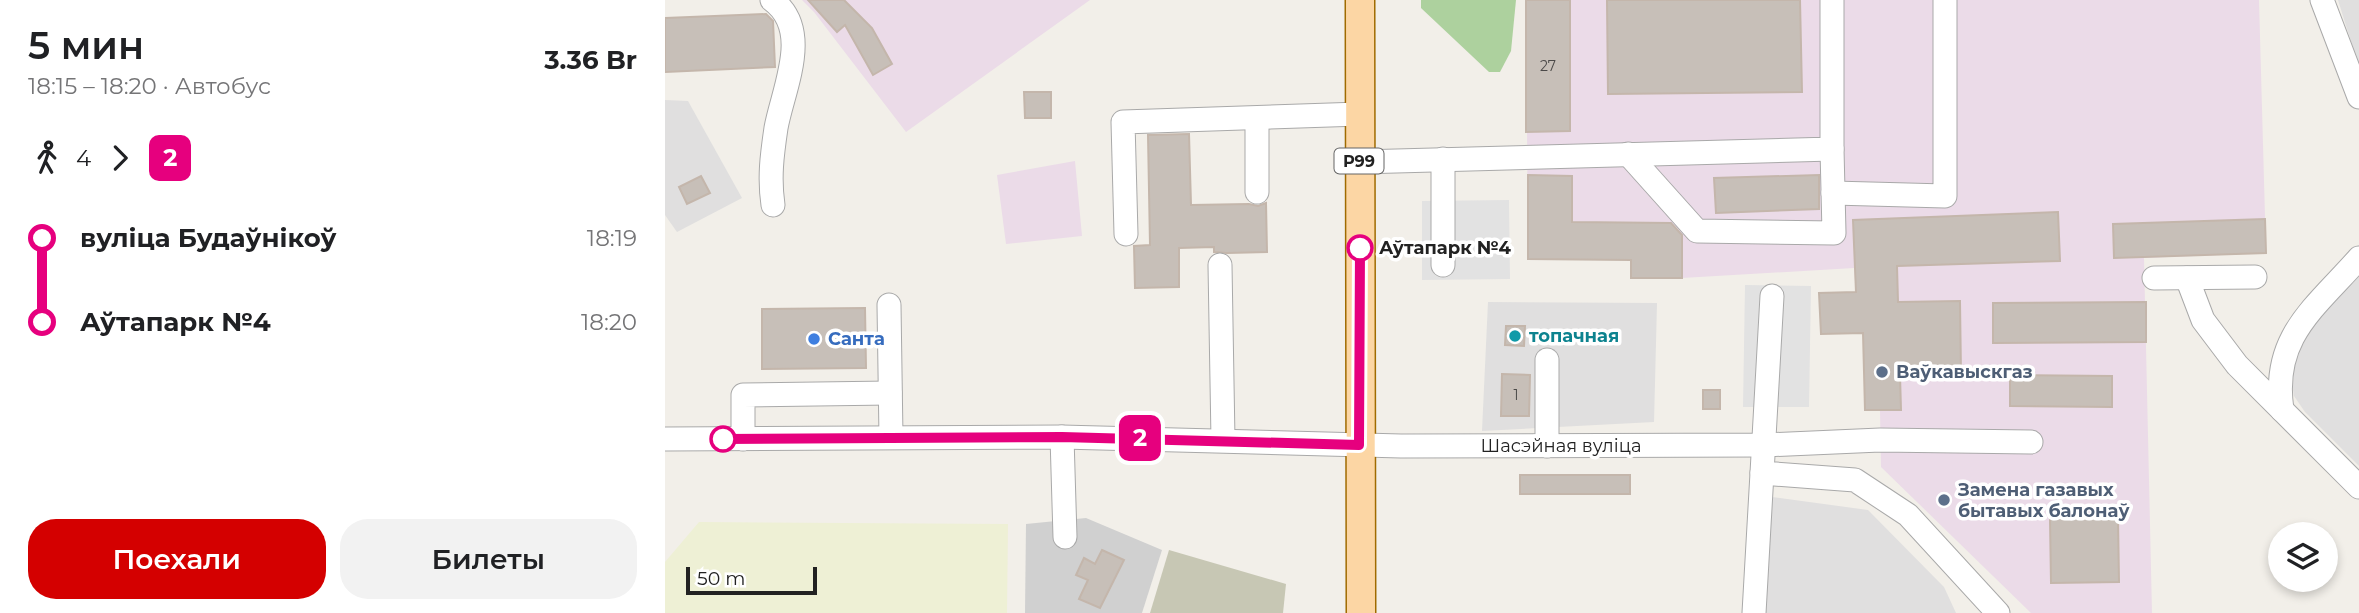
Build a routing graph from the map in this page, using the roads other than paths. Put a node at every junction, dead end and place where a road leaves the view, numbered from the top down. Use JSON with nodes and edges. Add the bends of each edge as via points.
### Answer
{"nodes":[{"id":1,"x":772,"y":0,"type":"edge"},
{"id":2,"x":1360,"y":0,"type":"edge"},
{"id":3,"x":1832,"y":0,"type":"edge"},
{"id":4,"x":1945,"y":0,"type":"edge"},
{"id":5,"x":2322,"y":0,"type":"edge"},
{"id":6,"x":2359,"y":97,"type":"edge"},
{"id":7,"x":1360,"y":114,"type":"junction"},
{"id":8,"x":1257,"y":118,"type":"junction"},
{"id":9,"x":1832,"y":149,"type":"junction"},
{"id":10,"x":1628,"y":154,"type":"junction"},
{"id":11,"x":1443,"y":159,"type":"junction"},
{"id":12,"x":1359,"y":162,"type":"junction"},
{"id":13,"x":1257,"y":192,"type":"dead end"},
{"id":14,"x":1833,"y":193,"type":"junction"},
{"id":15,"x":773,"y":205,"type":"dead end"},
{"id":16,"x":1126,"y":234,"type":"dead end"},
{"id":17,"x":2359,"y":258,"type":"edge"},
{"id":18,"x":1220,"y":265,"type":"dead end"},
{"id":19,"x":1443,"y":265,"type":"dead end"},
{"id":20,"x":2255,"y":277,"type":"dead end"},
{"id":21,"x":2154,"y":278,"type":"dead end"},
{"id":22,"x":2187,"y":278,"type":"junction"},
{"id":23,"x":1772,"y":296,"type":"dead end"},
{"id":24,"x":888,"y":306,"type":"dead end"},
{"id":25,"x":1547,"y":360,"type":"dead end"},
{"id":26,"x":890,"y":393,"type":"junction"},
{"id":27,"x":2282,"y":410,"type":"junction"},
{"id":28,"x":891,"y":437,"type":"junction"},
{"id":29,"x":1062,"y":437,"type":"junction"},
{"id":30,"x":665,"y":439,"type":"edge"},
{"id":31,"x":743,"y":439,"type":"junction"},
{"id":32,"x":1223,"y":440,"type":"junction"},
{"id":33,"x":1857,"y":441,"type":"junction"},
{"id":34,"x":2031,"y":442,"type":"dead end"},
{"id":35,"x":1359,"y":445,"type":"junction"},
{"id":36,"x":1764,"y":445,"type":"junction"},
{"id":37,"x":1547,"y":446,"type":"junction"},
{"id":38,"x":1762,"y":473,"type":"junction"},
{"id":39,"x":1855,"y":480,"type":"junction"},
{"id":40,"x":2359,"y":486,"type":"edge"},
{"id":41,"x":1065,"y":537,"type":"dead end"},
{"id":42,"x":1361,"y":613,"type":"edge"},
{"id":43,"x":1754,"y":613,"type":"edge"},
{"id":44,"x":1998,"y":613,"type":"edge"}],
"edges":[{"from":1,"to":15,"type":"street","via":[[790,22],[794,44],[769,177]]},
{"from":2,"to":7,"type":"main road","number":"Р99"},
{"from":3,"to":9,"type":"street"},
{"from":4,"to":14,"type":"street","via":[[1945,196]]},
{"from":5,"to":6,"type":"street"},
{"from":7,"to":8,"type":"street"},
{"from":7,"to":12,"type":"main road","number":"Р99"},
{"from":8,"to":13,"type":"street"},
{"from":8,"to":16,"type":"street","via":[[1123,122]]},
{"from":9,"to":10,"type":"street"},
{"from":9,"to":14,"type":"street"},
{"from":10,"to":11,"type":"street"},
{"from":10,"to":14,"type":"street","via":[[1697,231],[1834,233]]},
{"from":11,"to":12,"type":"street"},
{"from":11,"to":19,"type":"street"},
{"from":12,"to":35,"type":"main road","number":"Р99"},
{"from":17,"to":27,"type":"street","via":[[2299,326],[2283,353],[2278,385]]},
{"from":18,"to":32,"type":"street"},
{"from":20,"to":22,"type":"street"},
{"from":21,"to":22,"type":"street"},
{"from":22,"to":27,"type":"street","via":[[2203,320],[2237,365]]},
{"from":23,"to":36,"type":"street"},
{"from":24,"to":26,"type":"street"},
{"from":25,"to":37,"type":"street"},
{"from":26,"to":28,"type":"street"},
{"from":26,"to":31,"type":"street","via":[[743,395]]},
{"from":27,"to":40,"type":"street"},
{"from":28,"to":29,"type":"street","name":"Шасэйная вуліца"},
{"from":28,"to":31,"type":"street","name":"Шасэйная вуліца"},
{"from":29,"to":32,"type":"street","name":"Шасэйная вуліца"},
{"from":29,"to":41,"type":"street"},
{"from":30,"to":31,"type":"street","name":"Шасэйная вуліца"},
{"from":32,"to":35,"type":"street","name":"Шасэйная вуліца"},
{"from":33,"to":34,"type":"street","name":"Шасэйная вуліца"},
{"from":33,"to":36,"type":"street","name":"Шасэйная вуліца"},
{"from":33,"to":39,"type":"street"},
{"from":35,"to":37,"type":"street","name":"Шасэйная вуліца"},
{"from":35,"to":42,"type":"main road","number":"Р99"},
{"from":36,"to":37,"type":"street","name":"Шасэйная вуліца"},
{"from":36,"to":38,"type":"street"},
{"from":38,"to":39,"type":"street"},
{"from":38,"to":43,"type":"street"},
{"from":39,"to":44,"type":"street","via":[[1908,515]]}]}
